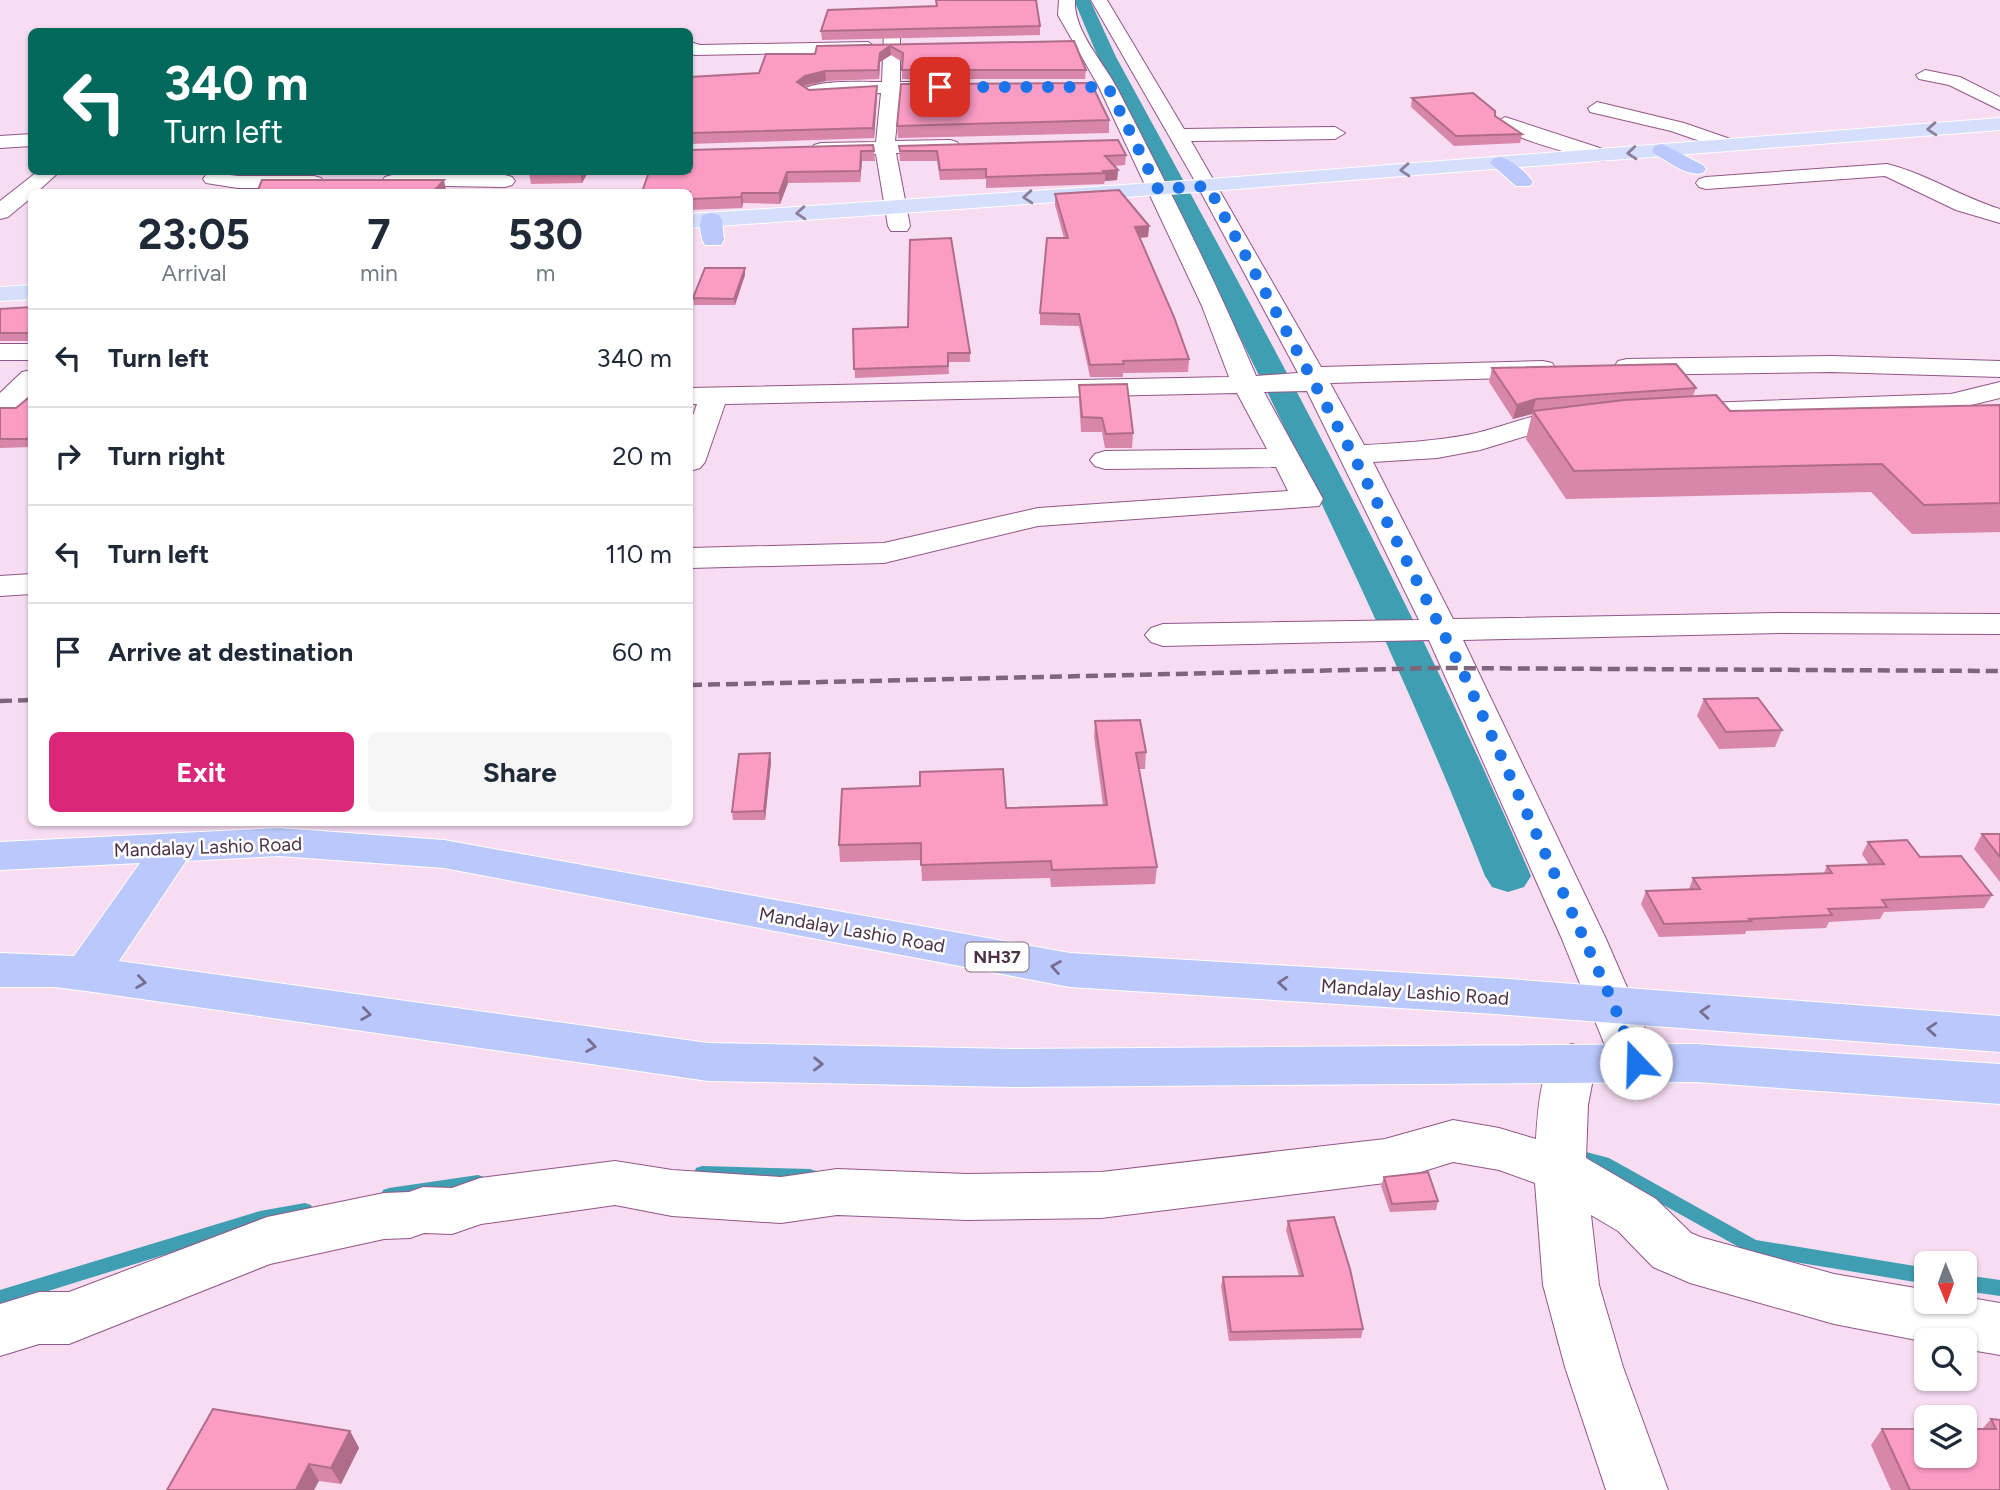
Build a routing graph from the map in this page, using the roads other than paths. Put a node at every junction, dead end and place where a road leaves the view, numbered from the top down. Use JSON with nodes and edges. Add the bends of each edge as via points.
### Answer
{"nodes":[{"id":1,"x":1067,"y":0,"type":"edge"},
{"id":2,"x":1099,"y":0,"type":"edge"},
{"id":3,"x":693,"y":47,"type":"edge"},
{"id":4,"x":1925,"y":75,"type":"dead end"},
{"id":5,"x":964,"y":86,"type":"edge"},
{"id":6,"x":891,"y":88,"type":"junction"},
{"id":7,"x":809,"y":92,"type":"edge"},
{"id":8,"x":2000,"y":104,"type":"edge"},
{"id":9,"x":1597,"y":108,"type":"dead end"},
{"id":10,"x":1504,"y":123,"type":"edge"},
{"id":11,"x":2000,"y":124,"type":"edge"},
{"id":12,"x":1335,"y":133,"type":"dead end"},
{"id":13,"x":1178,"y":135,"type":"junction"},
{"id":14,"x":28,"y":139,"type":"edge"},
{"id":15,"x":0,"y":142,"type":"edge"},
{"id":16,"x":1729,"y":145,"type":"junction"},
{"id":17,"x":968,"y":146,"type":"edge"},
{"id":18,"x":885,"y":148,"type":"junction"},
{"id":19,"x":801,"y":150,"type":"edge"},
{"id":20,"x":1662,"y":150,"type":"junction"},
{"id":21,"x":1903,"y":153,"type":"dead end"},
{"id":22,"x":1602,"y":155,"type":"junction"},
{"id":23,"x":1652,"y":172,"type":"dead end"},
{"id":24,"x":1499,"y":174,"type":"junction"},
{"id":25,"x":1693,"y":174,"type":"junction"},
{"id":26,"x":45,"y":175,"type":"edge"},
{"id":27,"x":213,"y":179,"type":"dead end"},
{"id":28,"x":1549,"y":180,"type":"dead end"},
{"id":29,"x":368,"y":181,"type":"edge"},
{"id":30,"x":330,"y":182,"type":"edge"},
{"id":31,"x":505,"y":182,"type":"edge"},
{"id":32,"x":28,"y":189,"type":"edge"},
{"id":33,"x":28,"y":189,"type":"edge"},
{"id":34,"x":1216,"y":197,"type":"junction"},
{"id":35,"x":1168,"y":198,"type":"junction"},
{"id":36,"x":1735,"y":201,"type":"dead end"},
{"id":37,"x":0,"y":212,"type":"edge"},
{"id":38,"x":897,"y":216,"type":"junction"},
{"id":39,"x":2000,"y":216,"type":"edge"},
{"id":40,"x":704,"y":227,"type":"edge"},
{"id":41,"x":28,"y":292,"type":"edge"},
{"id":42,"x":0,"y":294,"type":"edge"},
{"id":43,"x":0,"y":352,"type":"edge"},
{"id":44,"x":28,"y":352,"type":"edge"},
{"id":45,"x":1570,"y":368,"type":"edge"},
{"id":46,"x":1598,"y":368,"type":"edge"},
{"id":47,"x":2000,"y":369,"type":"edge"},
{"id":48,"x":1310,"y":380,"type":"junction"},
{"id":49,"x":28,"y":383,"type":"edge"},
{"id":50,"x":1253,"y":384,"type":"junction"},
{"id":51,"x":2000,"y":390,"type":"edge"},
{"id":52,"x":701,"y":396,"type":"edge"},
{"id":53,"x":12,"y":402,"type":"edge"},
{"id":54,"x":1656,"y":414,"type":"edge"},
{"id":55,"x":1602,"y":418,"type":"edge"},
{"id":56,"x":693,"y":444,"type":"edge"},
{"id":57,"x":1105,"y":460,"type":"dead end"},
{"id":58,"x":1353,"y":462,"type":"junction"},
{"id":59,"x":1296,"y":465,"type":"junction"},
{"id":60,"x":693,"y":558,"type":"edge"},
{"id":61,"x":28,"y":584,"type":"edge"},
{"id":62,"x":0,"y":586,"type":"edge"},
{"id":63,"x":2000,"y":624,"type":"edge"},
{"id":64,"x":1432,"y":629,"type":"junction"},
{"id":65,"x":1163,"y":635,"type":"dead end"},
{"id":66,"x":174,"y":847,"type":"junction"},
{"id":67,"x":0,"y":856,"type":"edge"},
{"id":68,"x":0,"y":970,"type":"edge"},
{"id":69,"x":86,"y":974,"type":"junction"},
{"id":70,"x":1614,"y":1005,"type":"junction"},
{"id":71,"x":2000,"y":1034,"type":"edge"},
{"id":72,"x":1636,"y":1063,"type":"junction"},
{"id":73,"x":1567,"y":1084,"type":"junction"},
{"id":74,"x":2000,"y":1084,"type":"edge"},
{"id":75,"x":1560,"y":1169,"type":"junction"},
{"id":76,"x":2000,"y":1329,"type":"edge"},
{"id":77,"x":0,"y":1330,"type":"edge"},
{"id":78,"x":1637,"y":1490,"type":"edge"}],
"edges":[{"from":1,"to":35,"type":"street","via":[[1070,42],[1121,141]]},
{"from":2,"to":13,"type":"street"},
{"from":3,"to":6,"type":"street","via":[[897,50]]},
{"from":4,"to":8,"type":"street","via":[[1954,81]]},
{"from":5,"to":6,"type":"street"},
{"from":6,"to":7,"type":"street"},
{"from":6,"to":18,"type":"street"},
{"from":9,"to":16,"type":"street"},
{"from":10,"to":22,"type":"street"},
{"from":11,"to":16,"type":"main road","one_way":true},
{"from":12,"to":13,"type":"street"},
{"from":13,"to":34,"type":"street"},
{"from":14,"to":15,"type":"street"},
{"from":16,"to":20,"type":"main road"},
{"from":17,"to":18,"type":"street"},
{"from":18,"to":19,"type":"street"},
{"from":18,"to":38,"type":"street"},
{"from":20,"to":22,"type":"main road","one_way":true},
{"from":20,"to":25,"type":"highway"},
{"from":21,"to":25,"type":"main road"},
{"from":22,"to":24,"type":"main road"},
{"from":23,"to":25,"type":"main road"},
{"from":24,"to":28,"type":"main road","via":[[1523,182]]},
{"from":24,"to":34,"type":"main road","one_way":true},
{"from":25,"to":36,"type":"street"},
{"from":25,"to":39,"type":"street","via":[[1887,170]]},
{"from":26,"to":33,"type":"street"},
{"from":27,"to":30,"type":"street"},
{"from":29,"to":31,"type":"street"},
{"from":32,"to":37,"type":"street"},
{"from":34,"to":35,"type":"main road"},
{"from":34,"to":48,"type":"street"},
{"from":35,"to":38,"type":"main road"},
{"from":35,"to":50,"type":"street"},
{"from":38,"to":40,"type":"main road"},
{"from":41,"to":42,"type":"main road"},
{"from":43,"to":44,"type":"street"},
{"from":45,"to":48,"type":"street"},
{"from":46,"to":47,"type":"street","via":[[1832,364]]},
{"from":48,"to":50,"type":"street"},
{"from":48,"to":58,"type":"street"},
{"from":49,"to":53,"type":"street"},
{"from":50,"to":52,"type":"street"},
{"from":50,"to":59,"type":"street"},
{"from":51,"to":54,"type":"street","via":[[1951,402]]},
{"from":52,"to":56,"type":"street"},
{"from":55,"to":58,"type":"street","via":[[1533,425],[1437,449]]},
{"from":57,"to":59,"type":"street"},
{"from":58,"to":59,"type":"street"},
{"from":58,"to":64,"type":"street"},
{"from":59,"to":60,"type":"street","via":[[1308,499],[1038,517],[884,553]]},
{"from":61,"to":62,"type":"street"},
{"from":63,"to":64,"type":"street"},
{"from":64,"to":65,"type":"street"},
{"from":64,"to":70,"type":"street","via":[[1461,668]]},
{"from":66,"to":67,"type":"highway","name":"Mandalay Lashio Road","number":"NH37"},
{"from":66,"to":69,"type":"highway"},
{"from":70,"to":66,"type":"highway","name":"Mandalay Lashio Road","number":"NH37","one_way":true,"via":[[1070,970],[444,854],[279,842]]},
{"from":68,"to":69,"type":"highway"},
{"from":69,"to":73,"type":"highway","one_way":true,"via":[[708,1062]]},
{"from":71,"to":70,"type":"highway","name":"Mandalay Lashio Road","number":"NH37","one_way":true},
{"from":70,"to":72,"type":"street"},
{"from":72,"to":73,"type":"highway"},
{"from":72,"to":74,"type":"highway"},
{"from":73,"to":75,"type":"street"},
{"from":75,"to":76,"type":"street","via":[[1637,1215],[1672,1250],[1690,1259],[1834,1299]]},
{"from":75,"to":77,"type":"street","via":[[1499,1149],[1453,1141],[1385,1161],[1101,1195],[967,1197],[837,1192],[781,1200],[615,1183],[480,1201],[452,1211],[384,1216],[267,1241],[69,1318],[39,1318]]},
{"from":75,"to":78,"type":"street","via":[[1571,1285]]}]}
